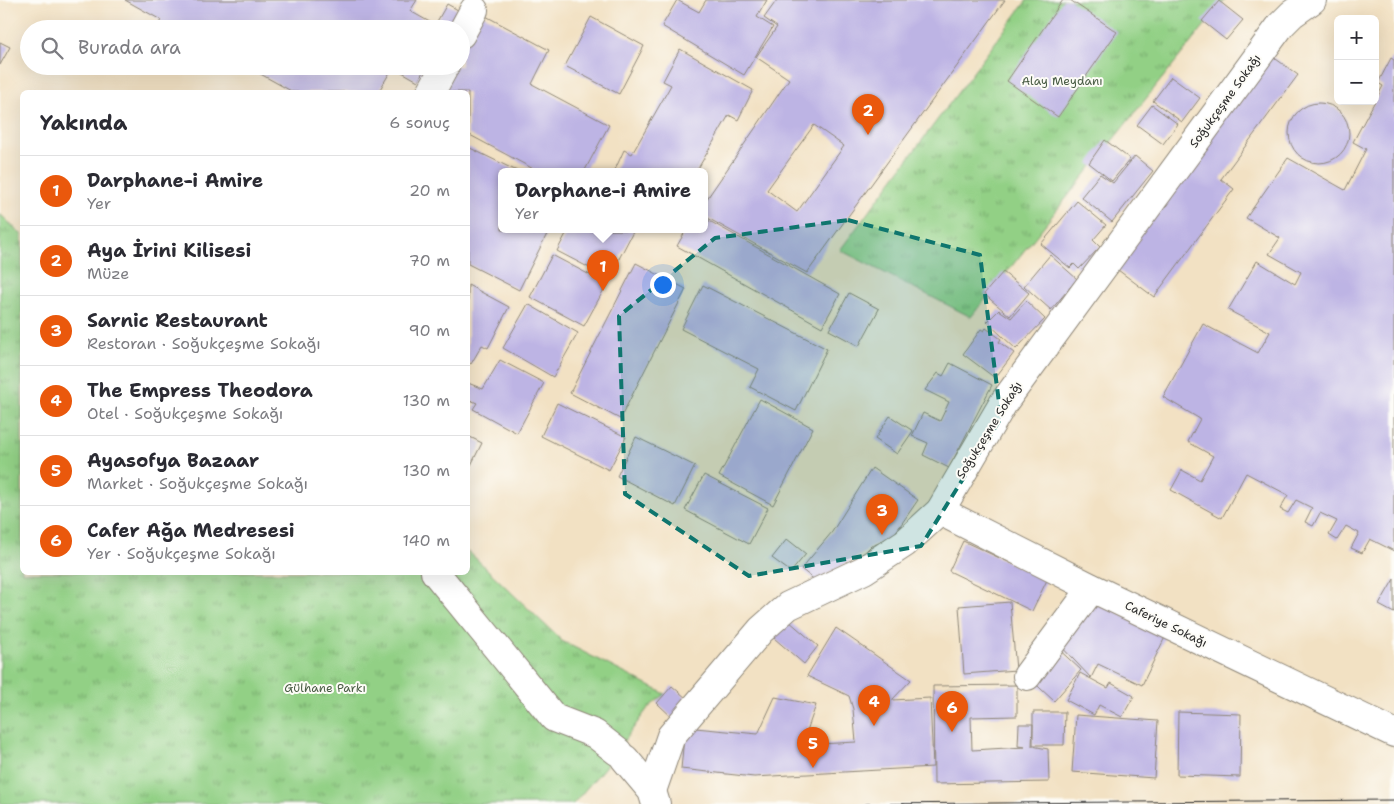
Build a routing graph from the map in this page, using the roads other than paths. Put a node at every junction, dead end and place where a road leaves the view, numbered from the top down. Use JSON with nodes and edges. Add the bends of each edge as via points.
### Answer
{"nodes":[{"id":1,"x":1312,"y":0,"type":"edge"},
{"id":2,"x":474,"y":10,"type":"dead end"},
{"id":3,"x":469,"y":20,"type":"edge"},
{"id":4,"x":440,"y":75,"type":"edge"},
{"id":5,"x":432,"y":90,"type":"edge"},
{"id":6,"x":940,"y":511,"type":"junction"},
{"id":7,"x":437,"y":575,"type":"edge"},
{"id":8,"x":1092,"y":588,"type":"junction"},
{"id":9,"x":1027,"y":676,"type":"dead end"},
{"id":10,"x":1394,"y":733,"type":"edge"},
{"id":11,"x":654,"y":797,"type":"edge"}],
"edges":[{"from":1,"to":6,"type":"street","name":"Soğukçeşme Sokağı","via":[[1281,24],[1004,402]]},
{"from":2,"to":3,"type":"street"},
{"from":4,"to":5,"type":"street"},
{"from":6,"to":8,"type":"street","name":"Caferiye Sokağı"},
{"from":6,"to":11,"type":"street","name":"Soğukçeşme Sokağı","via":[[905,543],[864,570],[788,606],[761,630],[671,736]]},
{"from":7,"to":11,"type":"street","via":[[554,718],[595,734],[621,756]]},
{"from":8,"to":9,"type":"street"},
{"from":8,"to":10,"type":"street","name":"Caferiye Sokağı"}]}
